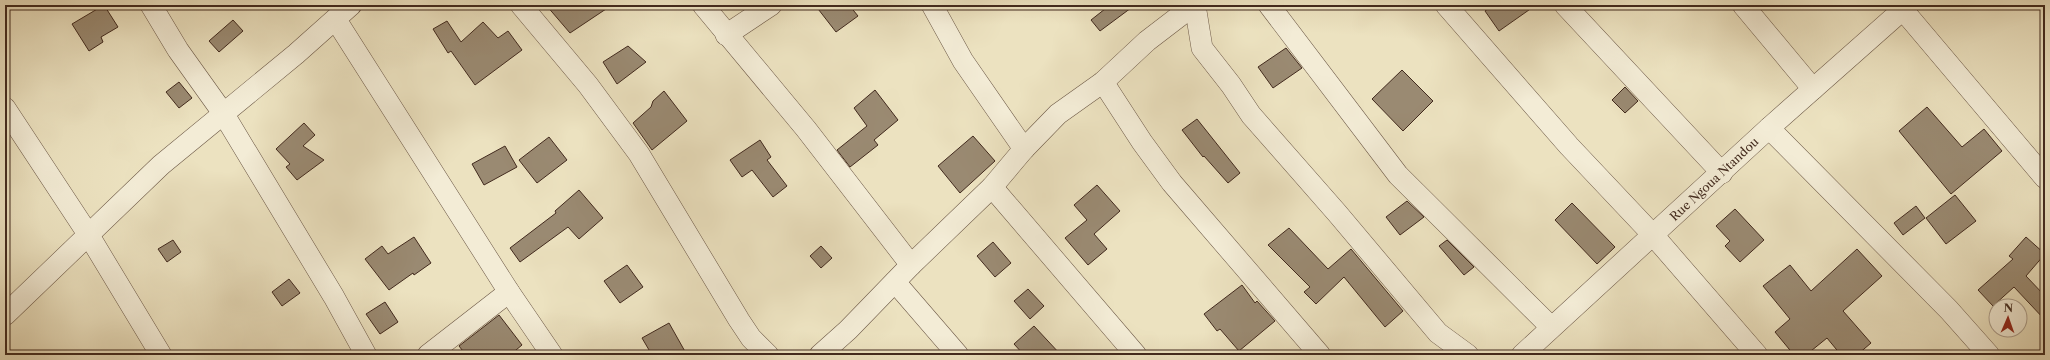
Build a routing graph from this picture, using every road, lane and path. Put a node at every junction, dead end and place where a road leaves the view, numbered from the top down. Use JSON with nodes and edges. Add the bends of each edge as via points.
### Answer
{"nodes":[{"id":1,"x":151,"y":5,"type":"edge"},
{"id":2,"x":521,"y":5,"type":"edge"},
{"id":3,"x":703,"y":5,"type":"edge"},
{"id":4,"x":770,"y":5,"type":"edge"},
{"id":5,"x":932,"y":5,"type":"edge"},
{"id":6,"x":1194,"y":5,"type":"edge"},
{"id":7,"x":1269,"y":5,"type":"edge"},
{"id":8,"x":1446,"y":5,"type":"edge"},
{"id":9,"x":1565,"y":5,"type":"edge"},
{"id":10,"x":1743,"y":5,"type":"edge"},
{"id":11,"x":1905,"y":7,"type":"edge"},
{"id":12,"x":346,"y":9,"type":"edge"},
{"id":13,"x":726,"y":35,"type":"junction"},
{"id":14,"x":1103,"y":82,"type":"junction"},
{"id":15,"x":1813,"y":89,"type":"junction"},
{"id":16,"x":5,"y":108,"type":"edge"},
{"id":17,"x":224,"y":113,"type":"junction"},
{"id":18,"x":1769,"y":128,"type":"junction"},
{"id":19,"x":1024,"y":149,"type":"junction"},
{"id":20,"x":1722,"y":173,"type":"junction"},
{"id":21,"x":2045,"y":178,"type":"edge"},
{"id":22,"x":992,"y":187,"type":"junction"},
{"id":23,"x":88,"y":234,"type":"junction"},
{"id":24,"x":1653,"y":235,"type":"junction"},
{"id":25,"x":911,"y":265,"type":"junction"},
{"id":26,"x":895,"y":282,"type":"junction"},
{"id":27,"x":509,"y":292,"type":"junction"},
{"id":28,"x":5,"y":315,"type":"edge"},
{"id":29,"x":1551,"y":327,"type":"junction"},
{"id":30,"x":161,"y":355,"type":"edge"},
{"id":31,"x":366,"y":355,"type":"edge"},
{"id":32,"x":428,"y":355,"type":"edge"},
{"id":33,"x":552,"y":355,"type":"edge"},
{"id":34,"x":768,"y":355,"type":"edge"},
{"id":35,"x":820,"y":355,"type":"edge"},
{"id":36,"x":958,"y":355,"type":"edge"},
{"id":37,"x":1136,"y":355,"type":"edge"},
{"id":38,"x":1320,"y":355,"type":"edge"},
{"id":39,"x":1468,"y":355,"type":"edge"},
{"id":40,"x":1522,"y":355,"type":"edge"},
{"id":41,"x":1757,"y":355,"type":"edge"},
{"id":42,"x":1989,"y":355,"type":"edge"}],
"edges":[{"from":1,"to":17,"type":"street","via":[[178,50]]},
{"from":2,"to":34,"type":"street","via":[[588,85],[639,154],[739,320],[751,338]]},
{"from":3,"to":13,"type":"street"},
{"from":4,"to":13,"type":"street"},
{"from":5,"to":19,"type":"street","via":[[963,61]]},
{"from":6,"to":14,"type":"street","via":[[1147,41]]},
{"from":6,"to":39,"type":"street","via":[[1202,48],[1251,115],[1438,333]]},
{"from":7,"to":29,"type":"street","via":[[1398,175]]},
{"from":8,"to":24,"type":"street","via":[[1569,146]]},
{"from":9,"to":20,"type":"street"},
{"from":10,"to":15,"type":"street"},
{"from":11,"to":15,"type":"street","name":"Rue Ngoua Ntandou"},
{"from":11,"to":21,"type":"street"},
{"from":12,"to":17,"type":"street"},
{"from":12,"to":27,"type":"street"},
{"from":13,"to":25,"type":"street","via":[[806,130]]},
{"from":14,"to":19,"type":"street","via":[[1058,114]]},
{"from":14,"to":38,"type":"street","via":[[1172,183]]},
{"from":15,"to":18,"type":"street","name":"Rue Ngoua Ntandou"},
{"from":16,"to":23,"type":"street"},
{"from":17,"to":23,"type":"street","via":[[161,165]]},
{"from":17,"to":31,"type":"street"},
{"from":18,"to":20,"type":"street","name":"Rue Ngoua Ntandou"},
{"from":18,"to":42,"type":"street","via":[[1950,310]]},
{"from":19,"to":22,"type":"street"},
{"from":20,"to":24,"type":"street","name":"Rue Ngoua Ntandou"},
{"from":22,"to":25,"type":"street"},
{"from":22,"to":37,"type":"street"},
{"from":23,"to":28,"type":"street"},
{"from":23,"to":30,"type":"street"},
{"from":24,"to":29,"type":"street","name":"Rue Ngoua Ntandou"},
{"from":24,"to":41,"type":"street"},
{"from":25,"to":26,"type":"street"},
{"from":26,"to":35,"type":"street"},
{"from":26,"to":36,"type":"street"},
{"from":27,"to":32,"type":"street"},
{"from":27,"to":33,"type":"street"},
{"from":29,"to":40,"type":"street","name":"Rue Ngoua Ntandou"}]}
